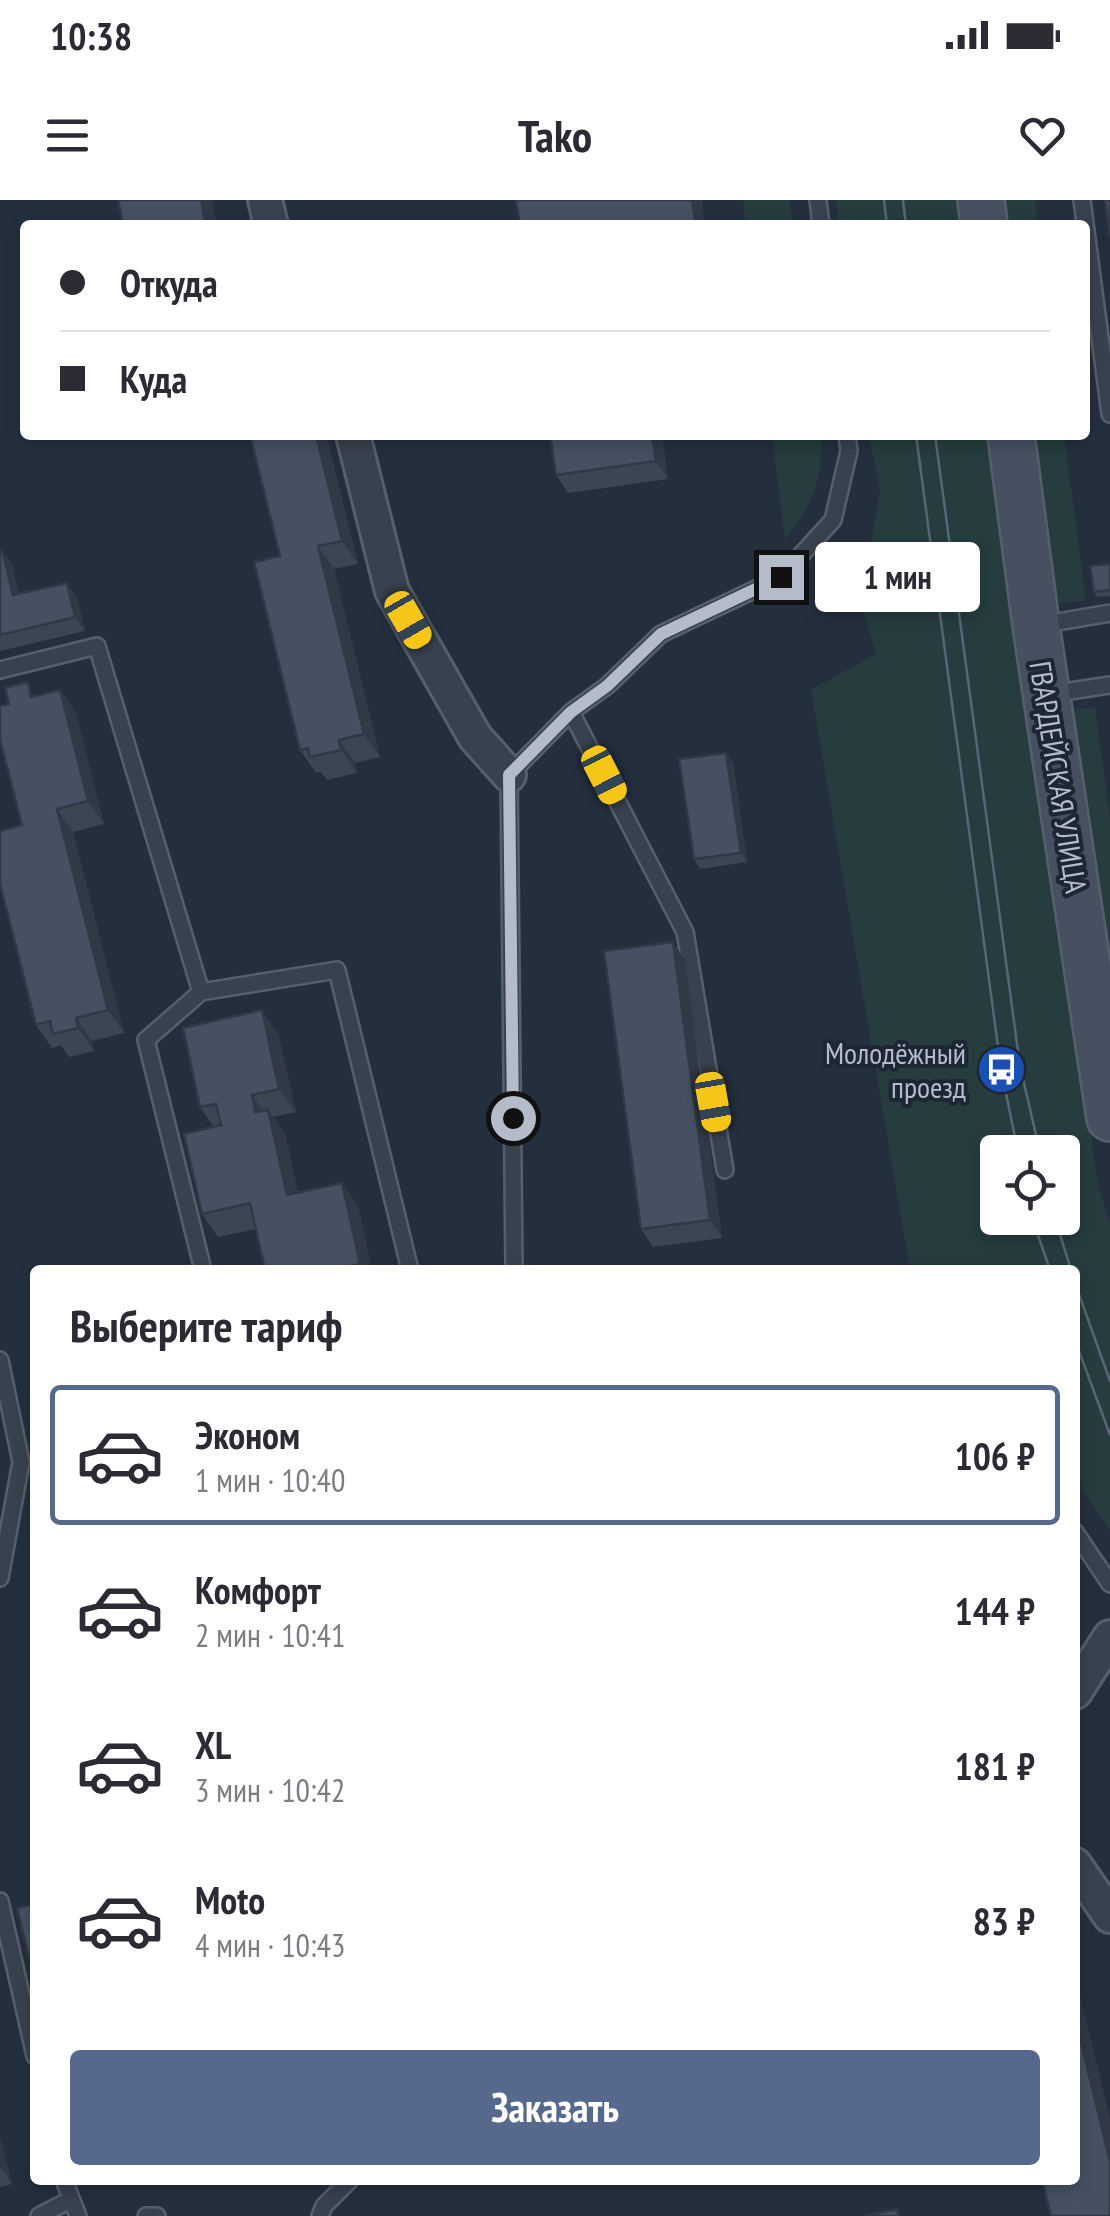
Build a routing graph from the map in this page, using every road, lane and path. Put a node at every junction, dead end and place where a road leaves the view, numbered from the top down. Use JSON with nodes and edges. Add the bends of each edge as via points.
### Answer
{"nodes":[{"id":1,"x":1090,"y":261,"type":"edge"},
{"id":2,"x":1110,"y":414,"type":"edge"},
{"id":3,"x":354,"y":440,"type":"edge"},
{"id":4,"x":848,"y":440,"type":"edge"},
{"id":5,"x":1012,"y":440,"type":"edge"},
{"id":6,"x":1110,"y":613,"type":"edge"},
{"id":7,"x":1036,"y":625,"type":"junction"},
{"id":8,"x":0,"y":670,"type":"edge"},
{"id":9,"x":1110,"y":685,"type":"edge"},
{"id":10,"x":1047,"y":694,"type":"junction"},
{"id":11,"x":571,"y":712,"type":"junction"},
{"id":12,"x":509,"y":775,"type":"junction"},
{"id":13,"x":201,"y":992,"type":"junction"},
{"id":14,"x":1110,"y":1118,"type":"edge"},
{"id":15,"x":725,"y":1170,"type":"dead end"},
{"id":16,"x":202,"y":1265,"type":"edge"},
{"id":17,"x":409,"y":1265,"type":"edge"},
{"id":18,"x":514,"y":1265,"type":"edge"},
{"id":19,"x":0,"y":1360,"type":"edge"},
{"id":20,"x":1080,"y":1539,"type":"edge"},
{"id":21,"x":0,"y":1578,"type":"edge"},
{"id":22,"x":1110,"y":1584,"type":"edge"},
{"id":23,"x":1110,"y":1637,"type":"edge"},
{"id":24,"x":1080,"y":1684,"type":"edge"},
{"id":25,"x":1080,"y":1873,"type":"edge"},
{"id":26,"x":0,"y":1901,"type":"edge"},
{"id":27,"x":1110,"y":1916,"type":"edge"},
{"id":28,"x":30,"y":2034,"type":"edge"},
{"id":29,"x":66,"y":2185,"type":"edge"},
{"id":30,"x":345,"y":2185,"type":"edge"},
{"id":31,"x":70,"y":2200,"type":"junction"},
{"id":32,"x":40,"y":2216,"type":"edge"},
{"id":33,"x":78,"y":2216,"type":"edge"},
{"id":34,"x":146,"y":2216,"type":"edge"},
{"id":35,"x":157,"y":2216,"type":"edge"},
{"id":36,"x":320,"y":2216,"type":"edge"}],
"edges":[{"from":1,"to":2,"type":"lane"},
{"from":3,"to":12,"type":"street","via":[[392,591],[475,737]]},
{"from":4,"to":11,"type":"lane","via":[[834,520],[781,577],[661,634]]},
{"from":5,"to":7,"type":"street","name":"ГВАРДЕЙСКАЯ УЛИЦА"},
{"from":6,"to":7,"type":"lane"},
{"from":7,"to":10,"type":"street","name":"ГВАРДЕЙСКАЯ УЛИЦА"},
{"from":8,"to":13,"type":"lane","via":[[97,646]]},
{"from":9,"to":10,"type":"lane"},
{"from":10,"to":14,"type":"street","name":"ГВАРДЕЙСКАЯ УЛИЦА"},
{"from":11,"to":12,"type":"lane"},
{"from":11,"to":15,"type":"lane","via":[[684,932]]},
{"from":12,"to":18,"type":"lane"},
{"from":13,"to":16,"type":"lane","via":[[146,1040]]},
{"from":13,"to":17,"type":"lane","via":[[337,970]]},
{"from":19,"to":21,"type":"lane","via":[[21,1462]]},
{"from":20,"to":22,"type":"lane"},
{"from":23,"to":24,"type":"street"},
{"from":25,"to":27,"type":"street"},
{"from":26,"to":28,"type":"lane"},
{"from":29,"to":31,"type":"lane"},
{"from":30,"to":36,"type":"lane"},
{"from":31,"to":32,"type":"lane"},
{"from":31,"to":33,"type":"lane"},
{"from":34,"to":35,"type":"lane"}]}
